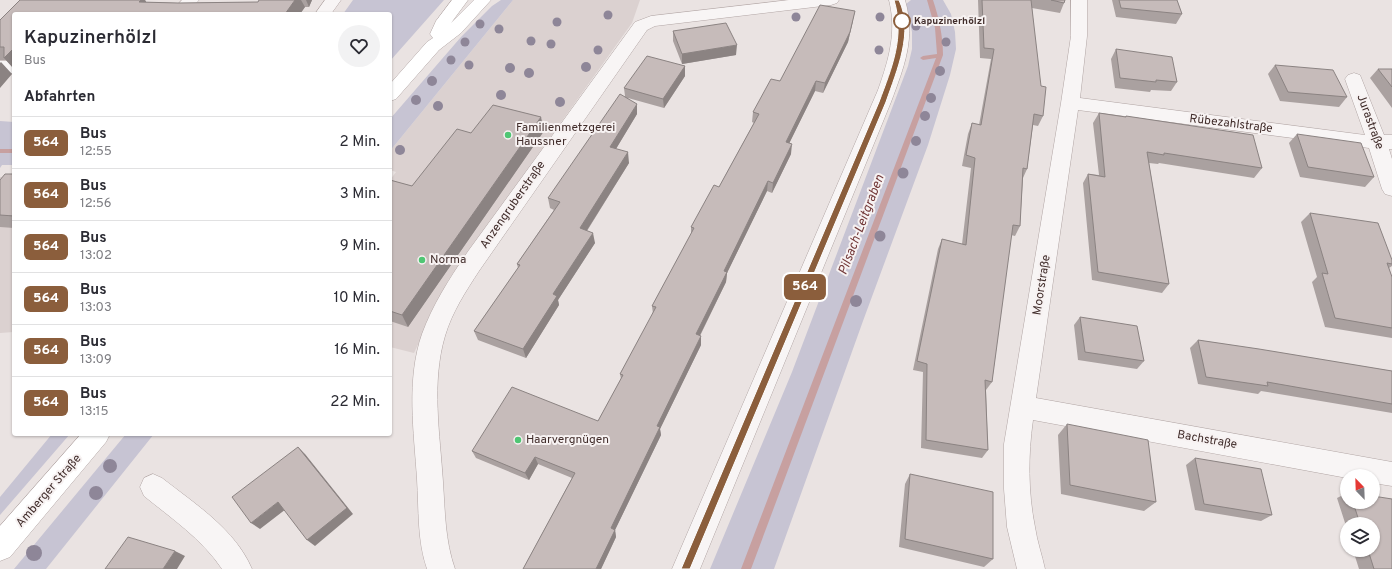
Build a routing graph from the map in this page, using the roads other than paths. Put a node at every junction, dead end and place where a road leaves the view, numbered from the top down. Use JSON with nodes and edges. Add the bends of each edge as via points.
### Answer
{"nodes":[{"id":1,"x":191,"y":0,"type":"edge"},
{"id":2,"x":333,"y":0,"type":"edge"},
{"id":3,"x":460,"y":0,"type":"edge"},
{"id":4,"x":483,"y":0,"type":"edge"},
{"id":5,"x":831,"y":0,"type":"edge"},
{"id":6,"x":897,"y":0,"type":"edge"},
{"id":7,"x":1080,"y":0,"type":"edge"},
{"id":8,"x":179,"y":12,"type":"edge"},
{"id":9,"x":324,"y":12,"type":"edge"},
{"id":10,"x":433,"y":46,"type":"junction"},
{"id":11,"x":0,"y":67,"type":"edge"},
{"id":12,"x":12,"y":67,"type":"edge"},
{"id":13,"x":1354,"y":79,"type":"dead end"},
{"id":14,"x":392,"y":93,"type":"edge"},
{"id":15,"x":1070,"y":103,"type":"junction"},
{"id":16,"x":1385,"y":142,"type":"edge"},
{"id":17,"x":1392,"y":189,"type":"edge"},
{"id":18,"x":1023,"y":407,"type":"junction"},
{"id":19,"x":95,"y":436,"type":"edge"},
{"id":20,"x":1392,"y":474,"type":"edge"},
{"id":21,"x":153,"y":487,"type":"dead end"},
{"id":22,"x":0,"y":547,"type":"edge"},
{"id":23,"x":238,"y":569,"type":"edge"},
{"id":24,"x":441,"y":569,"type":"edge"},
{"id":25,"x":686,"y":569,"type":"edge"},
{"id":26,"x":1031,"y":569,"type":"edge"}],
"edges":[{"from":1,"to":8,"type":"street"},
{"from":2,"to":9,"type":"street"},
{"from":3,"to":10,"type":"main road","via":[[444,21]]},
{"from":4,"to":10,"type":"main road","via":[[455,29]]},
{"from":5,"to":24,"type":"street","name":"Anzengruberstraße","via":[[651,21],[641,26],[477,256],[460,282],[434,334],[428,358],[426,383],[430,492],[433,534]]},
{"from":6,"to":25,"type":"street","via":[[901,14],[902,42],[895,68]]},
{"from":7,"to":15,"type":"street","name":"Moorstraße","via":[[1079,36]]},
{"from":10,"to":14,"type":"main road"},
{"from":11,"to":12,"type":"street"},
{"from":13,"to":16,"type":"street","name":"Jurastraße"},
{"from":15,"to":16,"type":"street","name":"Rübezahlstraße"},
{"from":15,"to":18,"type":"street","name":"Moorstraße"},
{"from":16,"to":17,"type":"street","name":"Jurastraße"},
{"from":18,"to":20,"type":"street","name":"Bachstraße"},
{"from":18,"to":26,"type":"street","name":"Moorstraße","via":[[1017,444],[1017,490],[1021,526]]},
{"from":19,"to":22,"type":"main road","name":"Amberger Straße"},
{"from":21,"to":23,"type":"street","via":[[214,536]]}]}
